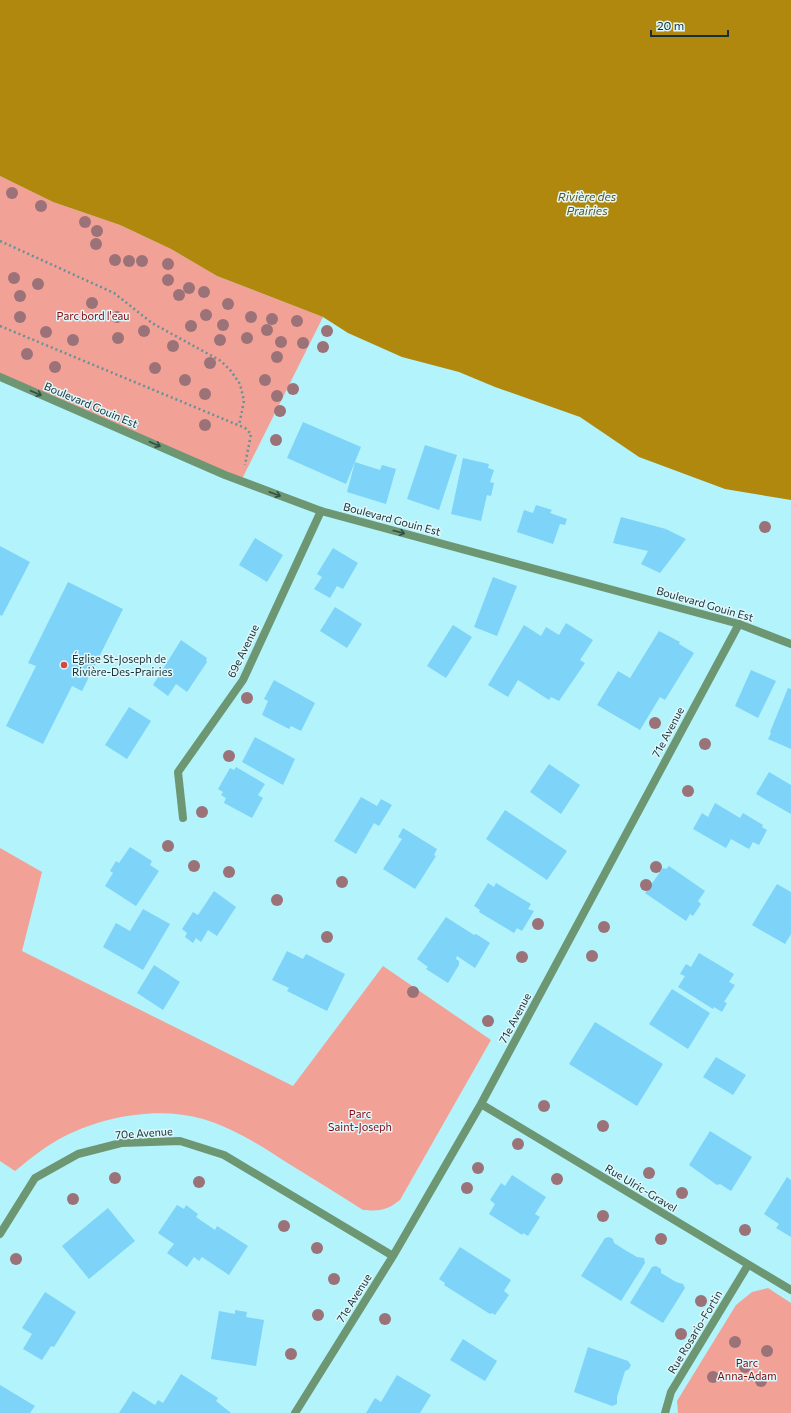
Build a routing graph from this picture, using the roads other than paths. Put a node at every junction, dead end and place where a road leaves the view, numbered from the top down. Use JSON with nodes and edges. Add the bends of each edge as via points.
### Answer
{"nodes":[{"id":1,"x":0,"y":377,"type":"edge"},
{"id":2,"x":321,"y":511,"type":"junction"},
{"id":3,"x":739,"y":624,"type":"junction"},
{"id":4,"x":791,"y":644,"type":"edge"},
{"id":5,"x":183,"y":818,"type":"dead end"},
{"id":6,"x":481,"y":1104,"type":"junction"},
{"id":7,"x":0,"y":1234,"type":"edge"},
{"id":8,"x":393,"y":1256,"type":"junction"},
{"id":9,"x":748,"y":1266,"type":"junction"},
{"id":10,"x":791,"y":1290,"type":"edge"},
{"id":11,"x":295,"y":1413,"type":"edge"},
{"id":12,"x":666,"y":1413,"type":"edge"}],
"edges":[{"from":1,"to":2,"type":"street","name":"Boulevard Gouin Est","one_way":true,"via":[[241,481]]},
{"from":2,"to":3,"type":"street","name":"Boulevard Gouin Est","one_way":true},
{"from":2,"to":5,"type":"street","name":"69e Avenue","via":[[243,680],[178,772]]},
{"from":3,"to":4,"type":"street","name":"Boulevard Gouin Est"},
{"from":3,"to":6,"type":"street","name":"71e Avenue"},
{"from":6,"to":8,"type":"street","name":"71e Avenue"},
{"from":6,"to":9,"type":"street","name":"Rue Ulric-Gravel"},
{"from":7,"to":8,"type":"street","name":"70e Avenue","via":[[35,1178],[78,1154],[121,1143],[180,1141],[224,1155]]},
{"from":8,"to":11,"type":"street","name":"71e Avenue"},
{"from":9,"to":10,"type":"street","name":"Rue Ulric-Gravel"},
{"from":9,"to":12,"type":"street","name":"Rue Rosario-Fortin","via":[[671,1392]]}]}
